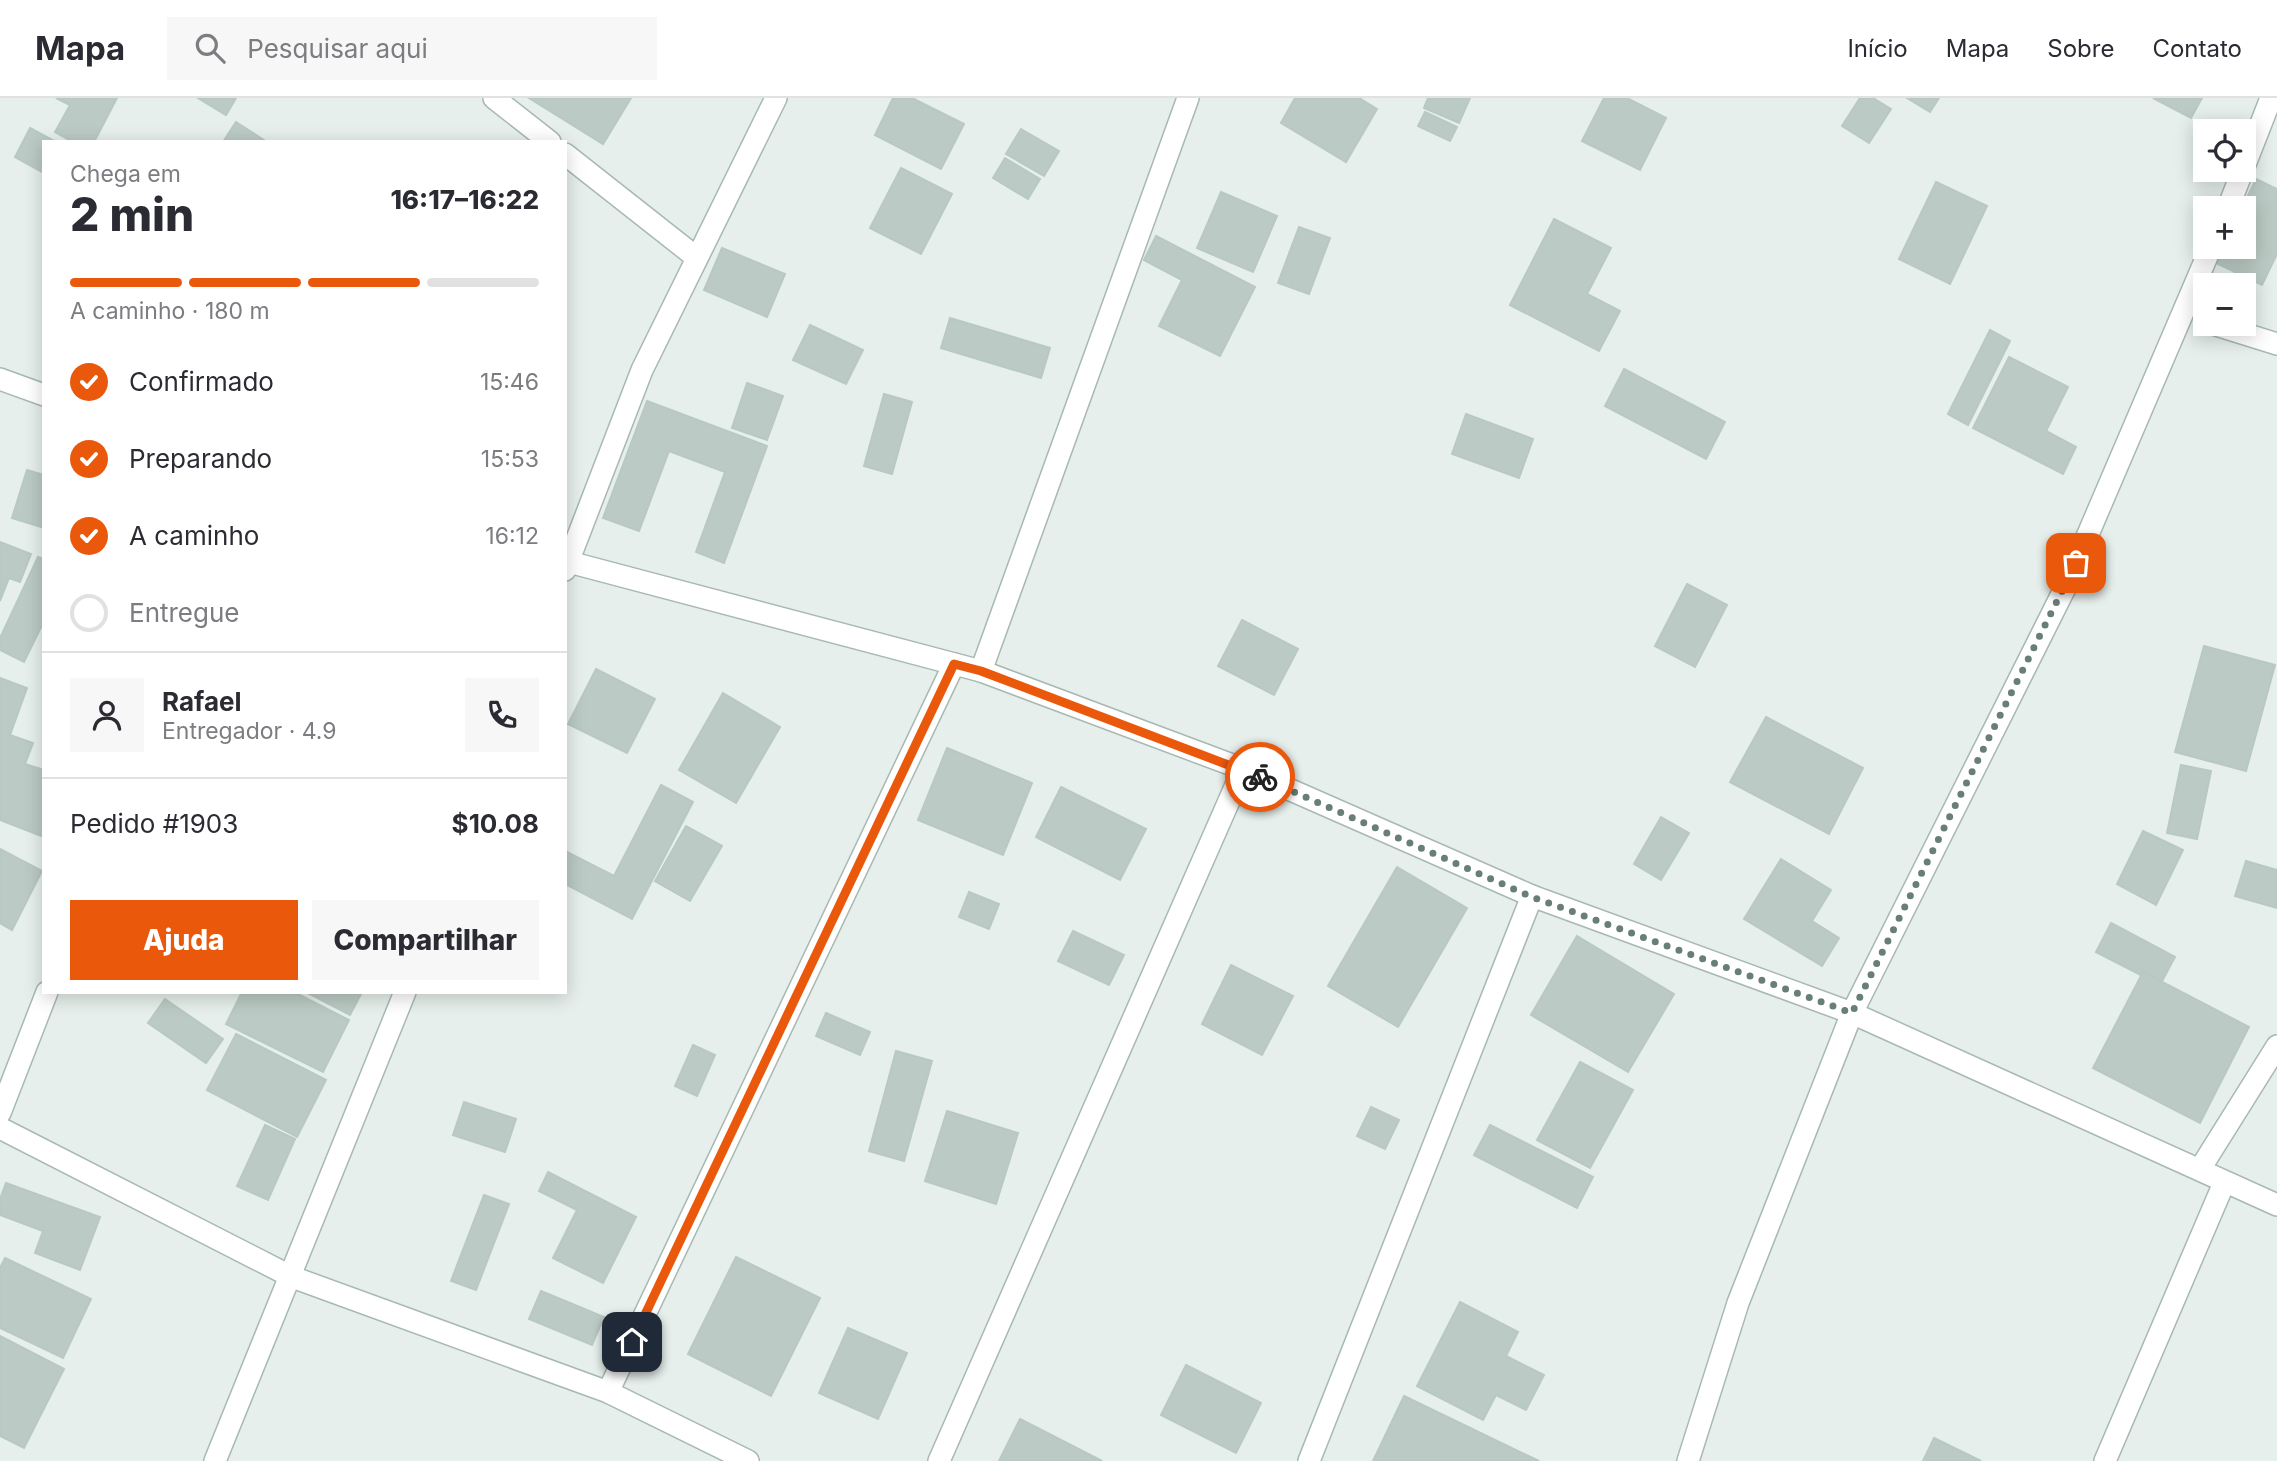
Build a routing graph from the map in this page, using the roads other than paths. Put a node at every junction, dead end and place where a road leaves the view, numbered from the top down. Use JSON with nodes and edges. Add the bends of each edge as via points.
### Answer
{"nodes":[{"id":1,"x":494,"y":98,"type":"edge"},
{"id":2,"x":776,"y":98,"type":"edge"},
{"id":3,"x":1188,"y":98,"type":"edge"},
{"id":4,"x":2271,"y":98,"type":"edge"},
{"id":5,"x":547,"y":140,"type":"edge"},
{"id":6,"x":567,"y":156,"type":"edge"},
{"id":7,"x":2233,"y":196,"type":"edge"},
{"id":8,"x":697,"y":258,"type":"junction"},
{"id":9,"x":2206,"y":259,"type":"edge"},
{"id":10,"x":2182,"y":314,"type":"junction"},
{"id":11,"x":2193,"y":317,"type":"edge"},
{"id":12,"x":2251,"y":336,"type":"edge"},
{"id":13,"x":2277,"y":344,"type":"edge"},
{"id":14,"x":0,"y":379,"type":"edge"},
{"id":15,"x":42,"y":394,"type":"edge"},
{"id":16,"x":567,"y":561,"type":"edge"},
{"id":17,"x":567,"y":564,"type":"edge"},
{"id":18,"x":954,"y":664,"type":"junction"},
{"id":19,"x":981,"y":671,"type":"junction"},
{"id":20,"x":1243,"y":769,"type":"junction"},
{"id":21,"x":1532,"y":897,"type":"junction"},
{"id":22,"x":46,"y":994,"type":"edge"},
{"id":23,"x":404,"y":994,"type":"edge"},
{"id":24,"x":1852,"y":1013,"type":"junction"},
{"id":25,"x":2277,"y":1046,"type":"edge"},
{"id":26,"x":0,"y":1113,"type":"edge"},
{"id":27,"x":0,"y":1128,"type":"edge"},
{"id":28,"x":2200,"y":1169,"type":"junction"},
{"id":29,"x":2224,"y":1183,"type":"junction"},
{"id":30,"x":2277,"y":1205,"type":"edge"},
{"id":31,"x":292,"y":1278,"type":"junction"},
{"id":32,"x":608,"y":1392,"type":"junction"},
{"id":33,"x":215,"y":1461,"type":"edge"},
{"id":34,"x":748,"y":1461,"type":"edge"},
{"id":35,"x":939,"y":1461,"type":"edge"},
{"id":36,"x":1309,"y":1461,"type":"edge"},
{"id":37,"x":1688,"y":1461,"type":"edge"},
{"id":38,"x":2105,"y":1461,"type":"edge"}],
"edges":[{"from":1,"to":5,"type":"street"},
{"from":2,"to":8,"type":"street"},
{"from":3,"to":19,"type":"street"},
{"from":4,"to":7,"type":"street"},
{"from":6,"to":8,"type":"street"},
{"from":8,"to":16,"type":"street","via":[[642,370]]},
{"from":9,"to":10,"type":"street"},
{"from":10,"to":11,"type":"street"},
{"from":10,"to":24,"type":"street","via":[[2065,588]]},
{"from":12,"to":13,"type":"street"},
{"from":14,"to":15,"type":"street"},
{"from":17,"to":18,"type":"street"},
{"from":18,"to":19,"type":"street"},
{"from":18,"to":32,"type":"street"},
{"from":19,"to":20,"type":"street"},
{"from":20,"to":21,"type":"street"},
{"from":20,"to":35,"type":"street"},
{"from":21,"to":24,"type":"street"},
{"from":21,"to":36,"type":"street"},
{"from":22,"to":26,"type":"street"},
{"from":23,"to":31,"type":"street"},
{"from":24,"to":28,"type":"street"},
{"from":24,"to":37,"type":"street","via":[[1738,1303]]},
{"from":25,"to":28,"type":"street"},
{"from":27,"to":31,"type":"street"},
{"from":28,"to":29,"type":"street"},
{"from":29,"to":30,"type":"street"},
{"from":29,"to":38,"type":"street"},
{"from":31,"to":32,"type":"street"},
{"from":31,"to":33,"type":"street"},
{"from":32,"to":34,"type":"street"}]}
